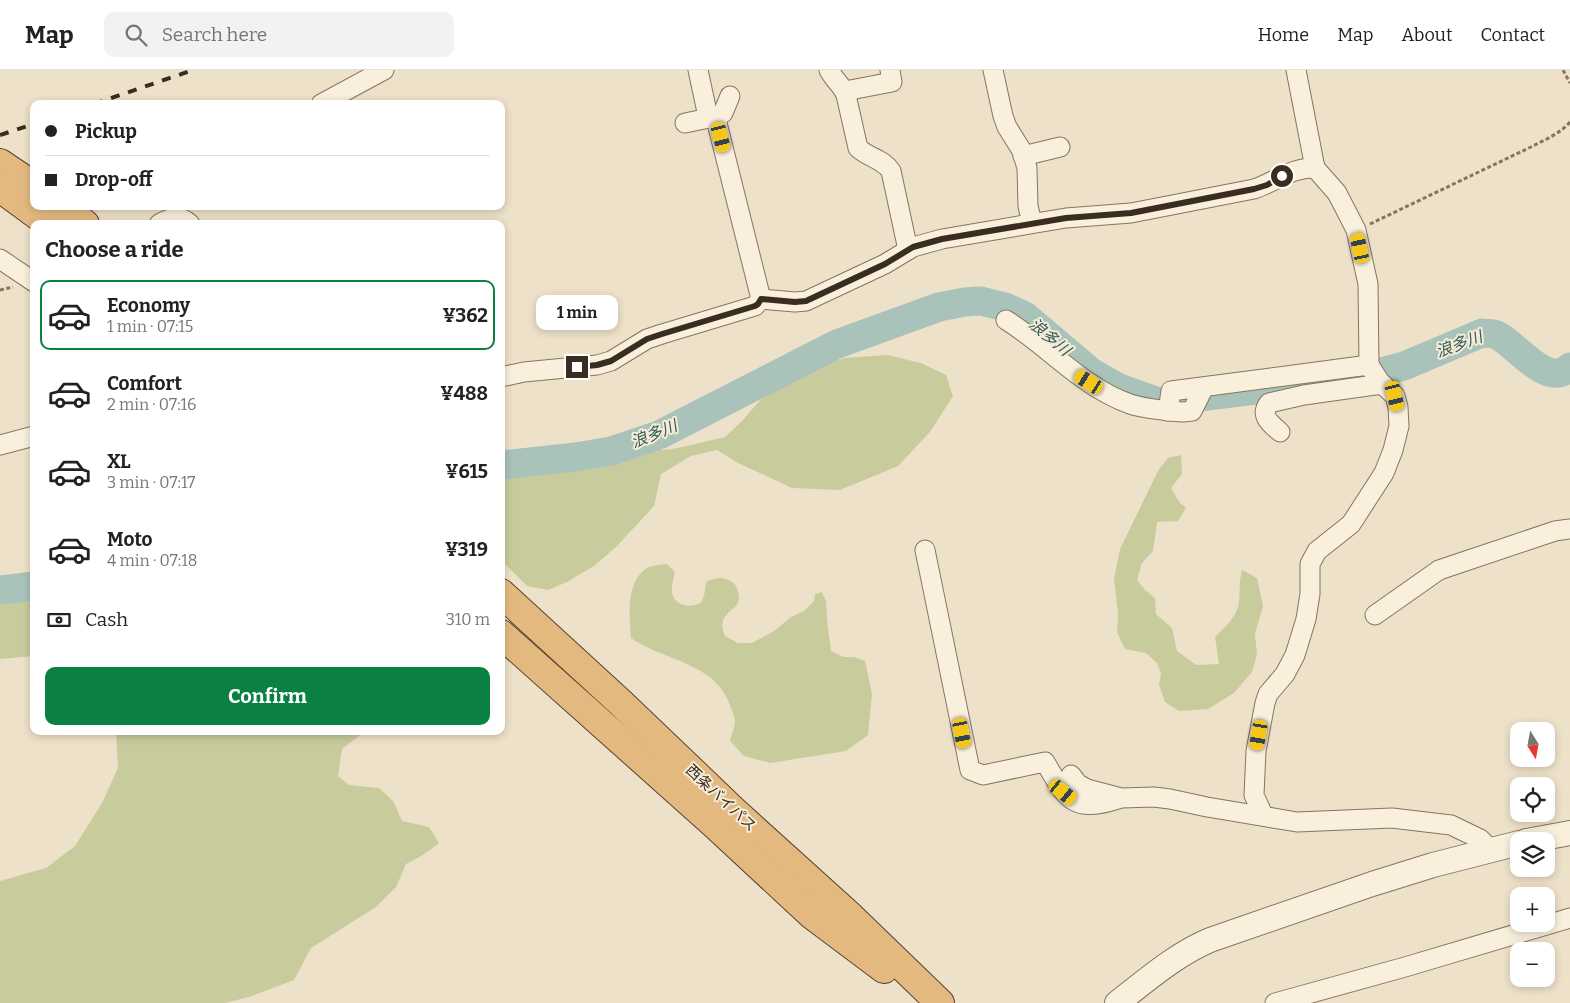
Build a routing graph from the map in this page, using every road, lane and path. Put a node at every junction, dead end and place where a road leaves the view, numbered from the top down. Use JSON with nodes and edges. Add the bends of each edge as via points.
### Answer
{"nodes":[{"id":1,"x":384,"y":70,"type":"edge"},
{"id":2,"x":698,"y":70,"type":"edge"},
{"id":3,"x":829,"y":70,"type":"edge"},
{"id":4,"x":890,"y":70,"type":"edge"},
{"id":5,"x":993,"y":70,"type":"edge"},
{"id":6,"x":1296,"y":70,"type":"edge"},
{"id":7,"x":1563,"y":70,"type":"edge"},
{"id":8,"x":1570,"y":83,"type":"edge"},
{"id":9,"x":845,"y":91,"type":"junction"},
{"id":10,"x":730,"y":96,"type":"dead end"},
{"id":11,"x":328,"y":100,"type":"edge"},
{"id":12,"x":714,"y":117,"type":"junction"},
{"id":13,"x":1570,"y":122,"type":"edge"},
{"id":14,"x":685,"y":123,"type":"dead end"},
{"id":15,"x":1060,"y":147,"type":"dead end"},
{"id":16,"x":1023,"y":156,"type":"junction"},
{"id":17,"x":0,"y":163,"type":"edge"},
{"id":18,"x":1315,"y":168,"type":"junction"},
{"id":19,"x":30,"y":183,"type":"edge"},
{"id":20,"x":0,"y":188,"type":"edge"},
{"id":21,"x":44,"y":220,"type":"edge"},
{"id":22,"x":1032,"y":223,"type":"junction"},
{"id":23,"x":1356,"y":230,"type":"junction"},
{"id":24,"x":908,"y":250,"type":"junction"},
{"id":25,"x":0,"y":259,"type":"edge"},
{"id":26,"x":30,"y":279,"type":"edge"},
{"id":27,"x":761,"y":299,"type":"junction"},
{"id":28,"x":1006,"y":320,"type":"dead end"},
{"id":29,"x":1376,"y":375,"type":"junction"},
{"id":30,"x":505,"y":376,"type":"edge"},
{"id":31,"x":1280,"y":432,"type":"dead end"},
{"id":32,"x":30,"y":437,"type":"edge"},
{"id":33,"x":0,"y":445,"type":"edge"},
{"id":34,"x":1570,"y":529,"type":"edge"},
{"id":35,"x":926,"y":550,"type":"dead end"},
{"id":36,"x":505,"y":597,"type":"edge"},
{"id":37,"x":1375,"y":615,"type":"dead end"},
{"id":38,"x":505,"y":638,"type":"edge"},
{"id":39,"x":1071,"y":775,"type":"dead end"},
{"id":40,"x":1121,"y":798,"type":"junction"},
{"id":41,"x":1263,"y":815,"type":"junction"},
{"id":42,"x":1570,"y":833,"type":"edge"},
{"id":43,"x":1555,"y":836,"type":"edge"},
{"id":44,"x":1510,"y":845,"type":"edge"},
{"id":45,"x":1491,"y":850,"type":"junction"},
{"id":46,"x":1570,"y":918,"type":"edge"},
{"id":47,"x":929,"y":1003,"type":"edge"},
{"id":48,"x":940,"y":1003,"type":"edge"},
{"id":49,"x":1117,"y":1003,"type":"edge"},
{"id":50,"x":1275,"y":1003,"type":"edge"}],
"edges":[{"from":1,"to":11,"type":"street"},
{"from":2,"to":12,"type":"street","via":[[707,112]]},
{"from":3,"to":9,"type":"street"},
{"from":4,"to":9,"type":"street","via":[[892,82]]},
{"from":5,"to":16,"type":"street","via":[[1003,116]]},
{"from":6,"to":18,"type":"street"},
{"from":7,"to":8,"type":"path"},
{"from":9,"to":24,"type":"street","via":[[858,148],[886,163],[891,171]]},
{"from":10,"to":12,"type":"street","via":[[723,113]]},
{"from":12,"to":14,"type":"street"},
{"from":12,"to":27,"type":"street"},
{"from":13,"to":23,"type":"path","via":[[1533,146]]},
{"from":15,"to":16,"type":"street"},
{"from":16,"to":22,"type":"street"},
{"from":17,"to":19,"type":"highway"},
{"from":18,"to":22,"type":"street","via":[[1292,171],[1254,189],[1150,210]]},
{"from":18,"to":23,"type":"street","via":[[1337,193]]},
{"from":20,"to":21,"type":"highway"},
{"from":22,"to":24,"type":"street","via":[[942,239]]},
{"from":23,"to":29,"type":"street","via":[[1368,284]]},
{"from":24,"to":27,"type":"street","via":[[806,301]]},
{"from":25,"to":26,"type":"street"},
{"from":27,"to":30,"type":"street","via":[[755,306],[647,339],[611,361]]},
{"from":28,"to":29,"type":"street","via":[[1075,373],[1129,404],[1169,404],[1171,391],[1201,394]]},
{"from":29,"to":31,"type":"street","via":[[1269,403],[1266,407],[1267,421]]},
{"from":29,"to":41,"type":"street","via":[[1395,396],[1398,407],[1399,426],[1394,450],[1384,473],[1352,524],[1317,551],[1310,564],[1306,619],[1295,656],[1268,694],[1256,751],[1254,795]]},
{"from":32,"to":33,"type":"street"},
{"from":34,"to":37,"type":"street","via":[[1555,531],[1439,570]]},
{"from":35,"to":40,"type":"street","via":[[970,770],[983,775],[1046,762],[1063,792],[1073,800],[1088,805]]},
{"from":36,"to":48,"type":"highway","name":"西条バイパス"},
{"from":38,"to":47,"type":"highway","name":"西条バイパス","via":[[812,915]]},
{"from":39,"to":40,"type":"street","via":[[1087,789]]},
{"from":40,"to":41,"type":"street","via":[[1154,797]]},
{"from":41,"to":45,"type":"street","via":[[1297,822],[1392,818],[1451,825],[1480,839]]},
{"from":42,"to":43,"type":"street"},
{"from":44,"to":45,"type":"street"},
{"from":45,"to":49,"type":"street","via":[[1372,884],[1210,940],[1177,957]]},
{"from":46,"to":50,"type":"street"}]}
